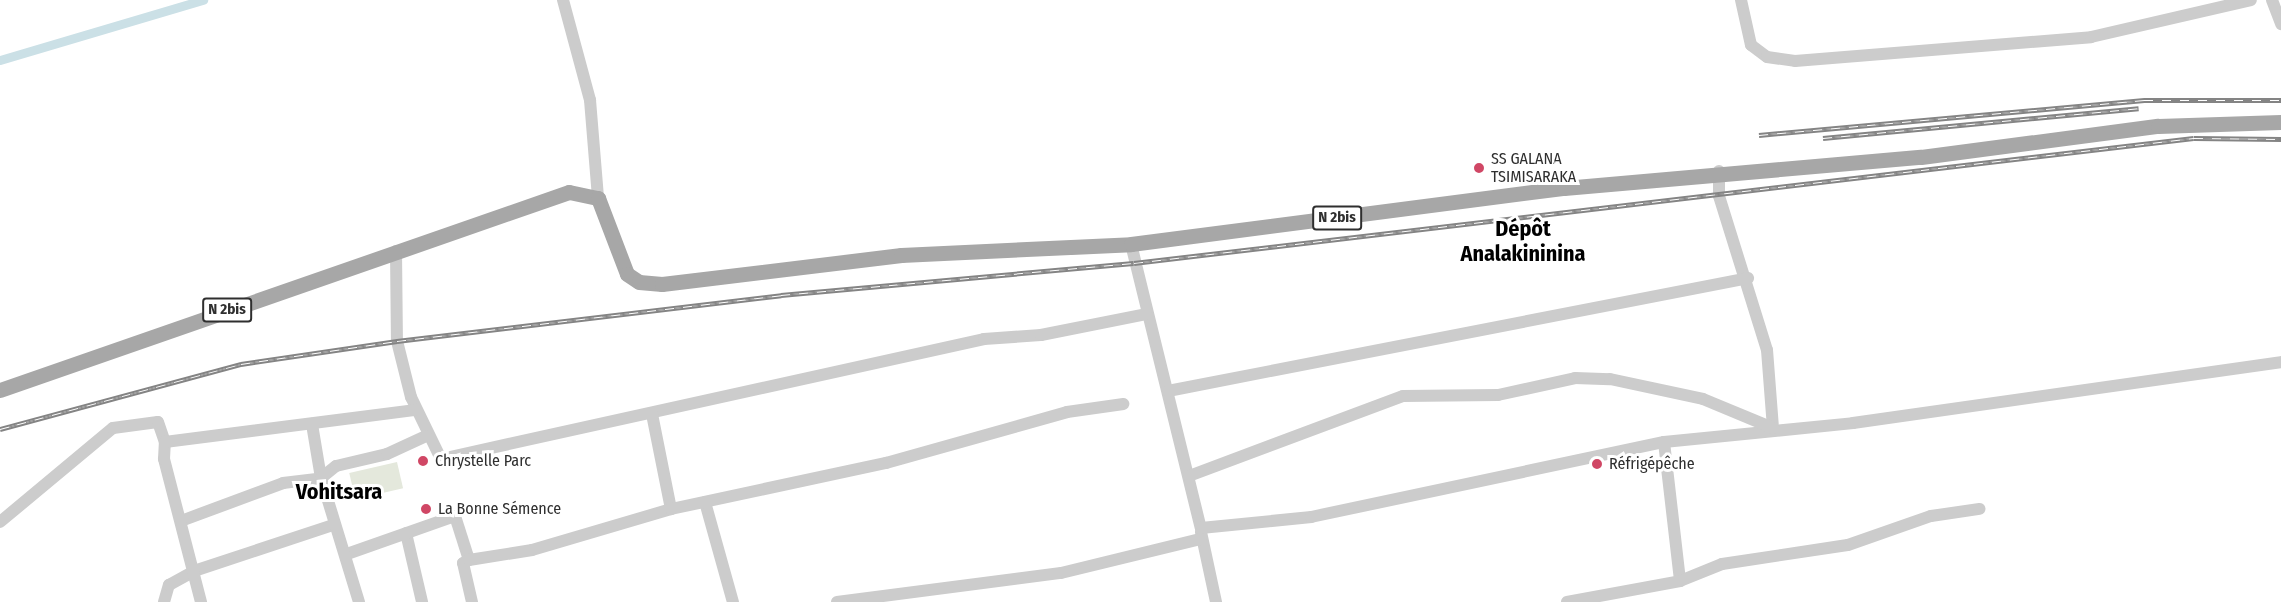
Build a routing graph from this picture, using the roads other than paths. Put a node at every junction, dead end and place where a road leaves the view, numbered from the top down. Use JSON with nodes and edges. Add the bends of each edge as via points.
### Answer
{"nodes":[{"id":1,"x":563,"y":0,"type":"edge"},
{"id":2,"x":1741,"y":0,"type":"edge"},
{"id":3,"x":2251,"y":0,"type":"edge"},
{"id":4,"x":2272,"y":0,"type":"edge"},
{"id":5,"x":2281,"y":24,"type":"edge"},
{"id":6,"x":2281,"y":122,"type":"edge"},
{"id":7,"x":1719,"y":171,"type":"junction"},
{"id":8,"x":598,"y":198,"type":"junction"},
{"id":9,"x":1131,"y":244,"type":"junction"},
{"id":10,"x":396,"y":251,"type":"junction"},
{"id":11,"x":1748,"y":278,"type":"junction"},
{"id":12,"x":1146,"y":314,"type":"junction"},
{"id":13,"x":2281,"y":362,"type":"edge"},
{"id":14,"x":0,"y":390,"type":"edge"},
{"id":15,"x":1168,"y":392,"type":"junction"},
{"id":16,"x":1123,"y":404,"type":"dead end"},
{"id":17,"x":416,"y":410,"type":"junction"},
{"id":18,"x":652,"y":414,"type":"junction"},
{"id":19,"x":312,"y":424,"type":"junction"},
{"id":20,"x":1773,"y":428,"type":"junction"},
{"id":21,"x":426,"y":436,"type":"junction"},
{"id":22,"x":165,"y":442,"type":"junction"},
{"id":23,"x":1664,"y":442,"type":"junction"},
{"id":24,"x":1189,"y":476,"type":"junction"},
{"id":25,"x":321,"y":478,"type":"junction"},
{"id":26,"x":705,"y":502,"type":"junction"},
{"id":27,"x":671,"y":509,"type":"junction"},
{"id":28,"x":1979,"y":509,"type":"dead end"},
{"id":29,"x":181,"y":521,"type":"junction"},
{"id":30,"x":0,"y":522,"type":"edge"},
{"id":31,"x":333,"y":525,"type":"junction"},
{"id":32,"x":406,"y":533,"type":"junction"},
{"id":33,"x":1201,"y":534,"type":"junction"},
{"id":34,"x":347,"y":554,"type":"junction"},
{"id":35,"x":470,"y":560,"type":"junction"},
{"id":36,"x":194,"y":571,"type":"junction"},
{"id":37,"x":1680,"y":581,"type":"junction"},
{"id":38,"x":164,"y":602,"type":"edge"},
{"id":39,"x":201,"y":602,"type":"edge"},
{"id":40,"x":358,"y":602,"type":"edge"},
{"id":41,"x":422,"y":602,"type":"edge"},
{"id":42,"x":471,"y":602,"type":"edge"},
{"id":43,"x":733,"y":602,"type":"edge"},
{"id":44,"x":837,"y":602,"type":"edge"},
{"id":45,"x":1216,"y":602,"type":"edge"},
{"id":46,"x":1567,"y":602,"type":"edge"}],
"edges":[{"from":1,"to":8,"type":"street","via":[[590,100]]},
{"from":2,"to":3,"type":"street","via":[[1751,45],[1767,57],[1795,61],[2091,37]]},
{"from":4,"to":5,"type":"street"},
{"from":6,"to":7,"type":"main road","number":"N 2bis","via":[[2223,119],[1921,158]]},
{"from":7,"to":9,"type":"main road","number":"N 2bis"},
{"from":7,"to":11,"type":"street","via":[[1719,196]]},
{"from":8,"to":9,"type":"main road","number":"N 2bis","via":[[627,274],[639,282],[662,284],[901,255]]},
{"from":8,"to":10,"type":"main road","number":"N 2bis","via":[[569,192]]},
{"from":9,"to":12,"type":"street"},
{"from":10,"to":14,"type":"main road","number":"N 2bis"},
{"from":10,"to":17,"type":"street","via":[[396,335]]},
{"from":11,"to":15,"type":"street"},
{"from":11,"to":20,"type":"street","via":[[1767,350]]},
{"from":12,"to":15,"type":"street"},
{"from":12,"to":18,"type":"street","via":[[1041,335],[984,339]]},
{"from":13,"to":20,"type":"street","via":[[1853,423]]},
{"from":15,"to":24,"type":"street"},
{"from":16,"to":26,"type":"street","via":[[1067,412],[886,463]]},
{"from":17,"to":19,"type":"street"},
{"from":17,"to":21,"type":"street"},
{"from":18,"to":21,"type":"street","via":[[441,459]]},
{"from":18,"to":27,"type":"street"},
{"from":19,"to":22,"type":"street"},
{"from":19,"to":25,"type":"street"},
{"from":20,"to":23,"type":"street"},
{"from":20,"to":24,"type":"street","via":[[1703,399],[1610,379],[1575,378],[1498,395],[1403,396]]},
{"from":21,"to":25,"type":"street","via":[[387,454],[336,466]]},
{"from":22,"to":29,"type":"street","via":[[164,459]]},
{"from":22,"to":30,"type":"street","via":[[158,422],[113,429]]},
{"from":23,"to":33,"type":"street","via":[[1311,517]]},
{"from":23,"to":37,"type":"street"},
{"from":24,"to":33,"type":"street"},
{"from":25,"to":29,"type":"street","via":[[283,483]]},
{"from":25,"to":31,"type":"street"},
{"from":26,"to":27,"type":"street"},
{"from":26,"to":43,"type":"street"},
{"from":27,"to":35,"type":"street","via":[[532,550]]},
{"from":28,"to":37,"type":"street","via":[[1931,516],[1848,545],[1722,564]]},
{"from":29,"to":36,"type":"street"},
{"from":31,"to":34,"type":"street"},
{"from":31,"to":36,"type":"street"},
{"from":32,"to":34,"type":"street"},
{"from":32,"to":35,"type":"street","via":[[455,516]]},
{"from":32,"to":41,"type":"street"},
{"from":33,"to":44,"type":"street","via":[[1061,573]]},
{"from":33,"to":45,"type":"street"},
{"from":34,"to":40,"type":"street"},
{"from":35,"to":42,"type":"street","via":[[463,563]]},
{"from":36,"to":38,"type":"street","via":[[169,585]]},
{"from":36,"to":39,"type":"street"},
{"from":37,"to":46,"type":"street"}]}
